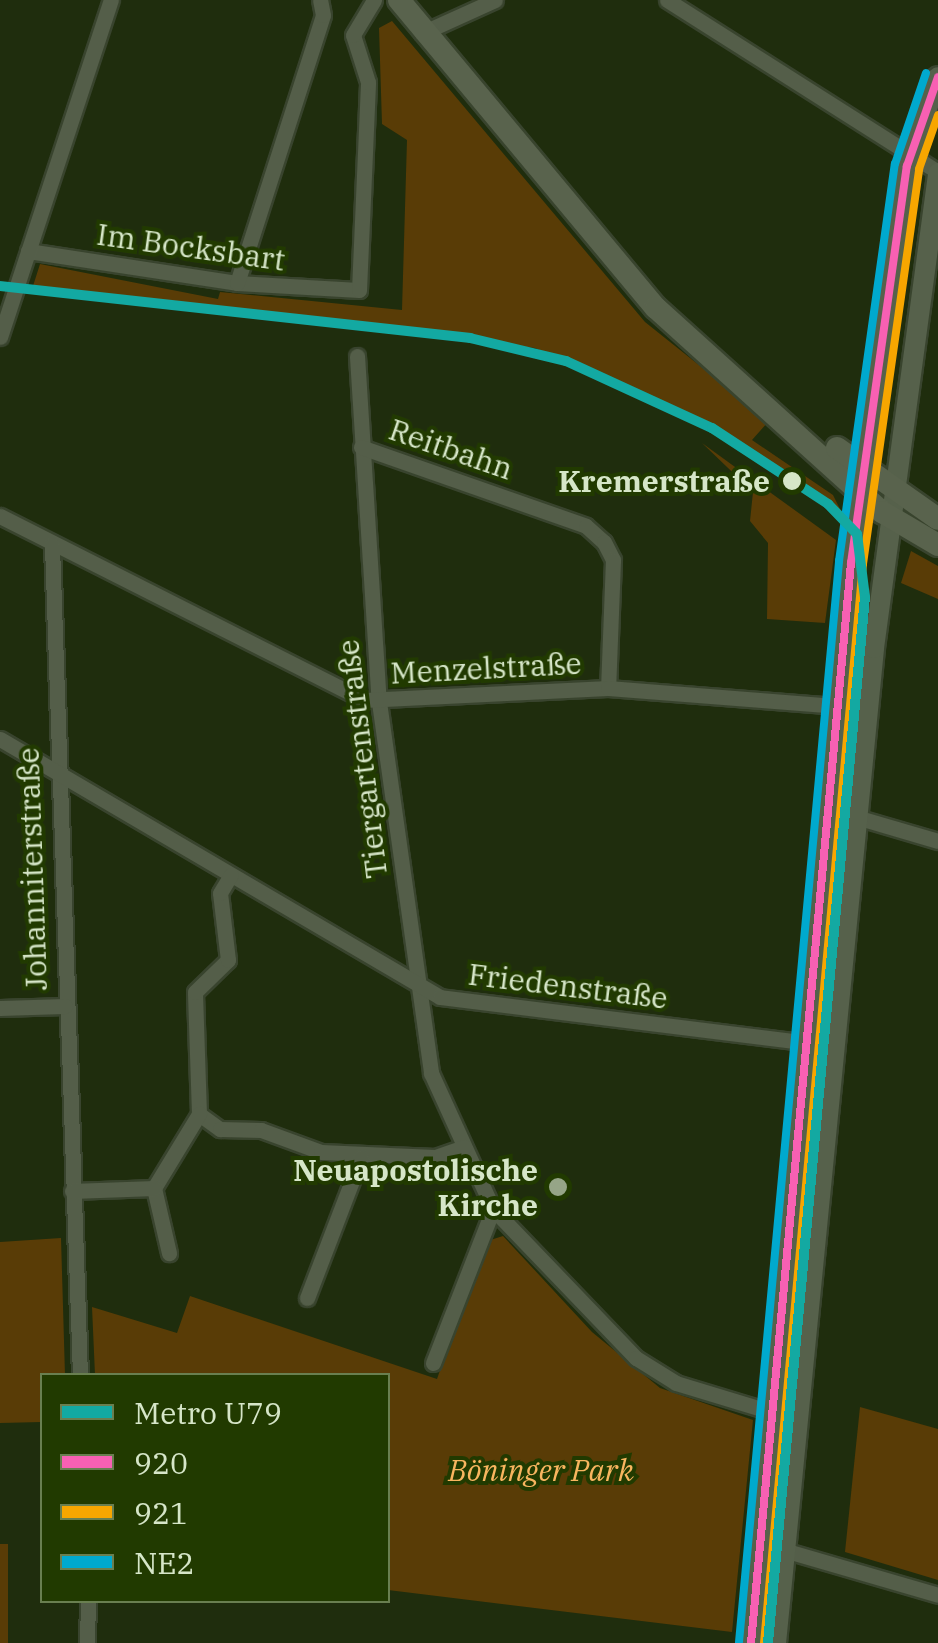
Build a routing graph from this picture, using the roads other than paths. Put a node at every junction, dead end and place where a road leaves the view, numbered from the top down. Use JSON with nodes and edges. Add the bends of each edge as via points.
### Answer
{"nodes":[{"id":1,"x":111,"y":0,"type":"edge"},
{"id":2,"x":374,"y":0,"type":"edge"},
{"id":3,"x":399,"y":0,"type":"edge"},
{"id":4,"x":495,"y":0,"type":"edge"},
{"id":5,"x":667,"y":0,"type":"edge"},
{"id":6,"x":322,"y":8,"type":"edge"},
{"id":7,"x":354,"y":21,"type":"junction"},
{"id":8,"x":422,"y":33,"type":"junction"},
{"id":9,"x":938,"y":77,"type":"edge"},
{"id":10,"x":910,"y":154,"type":"junction"},
{"id":11,"x":938,"y":173,"type":"edge"},
{"id":12,"x":28,"y":251,"type":"junction"},
{"id":13,"x":237,"y":283,"type":"junction"},
{"id":14,"x":0,"y":337,"type":"edge"},
{"id":15,"x":357,"y":356,"type":"dead end"},
{"id":16,"x":360,"y":447,"type":"junction"},
{"id":17,"x":865,"y":482,"type":"junction"},
{"id":18,"x":897,"y":492,"type":"junction"},
{"id":19,"x":0,"y":516,"type":"edge"},
{"id":20,"x":938,"y":520,"type":"edge"},
{"id":21,"x":894,"y":521,"type":"junction"},
{"id":22,"x":52,"y":545,"type":"junction"},
{"id":23,"x":938,"y":545,"type":"edge"},
{"id":24,"x":608,"y":688,"type":"junction"},
{"id":25,"x":379,"y":702,"type":"junction"},
{"id":26,"x":838,"y":706,"type":"junction"},
{"id":27,"x":0,"y":740,"type":"edge"},
{"id":28,"x":56,"y":772,"type":"junction"},
{"id":29,"x":856,"y":817,"type":"junction"},
{"id":30,"x":938,"y":841,"type":"edge"},
{"id":31,"x":231,"y":875,"type":"junction"},
{"id":32,"x":418,"y":986,"type":"junction"},
{"id":33,"x":65,"y":1006,"type":"junction"},
{"id":34,"x":0,"y":1008,"type":"edge"},
{"id":35,"x":811,"y":1042,"type":"junction"},
{"id":36,"x":199,"y":1114,"type":"junction"},
{"id":37,"x":464,"y":1147,"type":"junction"},
{"id":38,"x":361,"y":1157,"type":"junction"},
{"id":39,"x":154,"y":1188,"type":"junction"},
{"id":40,"x":72,"y":1191,"type":"junction"},
{"id":41,"x":493,"y":1208,"type":"junction"},
{"id":42,"x":169,"y":1253,"type":"dead end"},
{"id":43,"x":307,"y":1298,"type":"dead end"},
{"id":44,"x":433,"y":1363,"type":"dead end"},
{"id":45,"x":80,"y":1373,"type":"edge"},
{"id":46,"x":775,"y":1412,"type":"junction"},
{"id":47,"x":787,"y":1551,"type":"junction"},
{"id":48,"x":938,"y":1595,"type":"edge"},
{"id":49,"x":88,"y":1603,"type":"edge"},
{"id":50,"x":87,"y":1643,"type":"edge"},
{"id":51,"x":751,"y":1643,"type":"edge"},
{"id":52,"x":776,"y":1643,"type":"edge"}],
"edges":[{"from":1,"to":12,"type":"street"},
{"from":2,"to":7,"type":"street"},
{"from":3,"to":8,"type":"main road"},
{"from":4,"to":8,"type":"street"},
{"from":5,"to":10,"type":"street"},
{"from":6,"to":7,"type":"street"},
{"from":6,"to":13,"type":"street"},
{"from":7,"to":13,"type":"street","name":"Im Bocksbart","via":[[369,116],[363,282],[347,295]]},
{"from":8,"to":17,"type":"main road","via":[[597,246],[712,359]]},
{"from":9,"to":10,"type":"main road"},
{"from":10,"to":11,"type":"street"},
{"from":10,"to":17,"type":"main road"},
{"from":11,"to":18,"type":"main road"},
{"from":12,"to":13,"type":"street","name":"Im Bocksbart"},
{"from":12,"to":14,"type":"street"},
{"from":15,"to":16,"type":"street","name":"Tiergartenstraße"},
{"from":16,"to":24,"type":"street","name":"Reitbahn","via":[[586,526],[604,542],[613,560]]},
{"from":16,"to":25,"type":"street","name":"Tiergartenstraße"},
{"from":17,"to":18,"type":"main road"},
{"from":17,"to":21,"type":"main road"},
{"from":17,"to":26,"type":"main road"},
{"from":18,"to":20,"type":"main road"},
{"from":18,"to":21,"type":"main road"},
{"from":19,"to":22,"type":"street","name":"Menzelstraße"},
{"from":21,"to":23,"type":"main road"},
{"from":21,"to":29,"type":"main road"},
{"from":22,"to":25,"type":"street","name":"Menzelstraße","via":[[350,696]]},
{"from":22,"to":28,"type":"street","name":"Johanniterstraße"},
{"from":24,"to":25,"type":"street","name":"Menzelstraße"},
{"from":24,"to":26,"type":"street","name":"Menzelstraße"},
{"from":25,"to":32,"type":"street","name":"Tiergartenstraße"},
{"from":26,"to":35,"type":"main road"},
{"from":27,"to":28,"type":"street","name":"Friedenstraße"},
{"from":28,"to":31,"type":"street","name":"Friedenstraße"},
{"from":28,"to":33,"type":"street","name":"Johanniterstraße"},
{"from":29,"to":30,"type":"street"},
{"from":29,"to":47,"type":"main road"},
{"from":31,"to":32,"type":"street","name":"Friedenstraße"},
{"from":31,"to":36,"type":"street","via":[[220,908],[228,960],[195,992]]},
{"from":32,"to":35,"type":"street","name":"Friedenstraße","via":[[462,1003]]},
{"from":32,"to":37,"type":"street","name":"Tiergartenstraße","via":[[425,1055]]},
{"from":33,"to":34,"type":"street"},
{"from":33,"to":40,"type":"street","name":"Johanniterstraße"},
{"from":35,"to":46,"type":"main road"},
{"from":36,"to":38,"type":"street","via":[[220,1128],[261,1130]]},
{"from":36,"to":39,"type":"street"},
{"from":37,"to":38,"type":"street","via":[[436,1158]]},
{"from":37,"to":41,"type":"street","name":"Tiergartenstraße"},
{"from":38,"to":43,"type":"street"},
{"from":39,"to":40,"type":"street"},
{"from":39,"to":42,"type":"street"},
{"from":40,"to":45,"type":"street","name":"Johanniterstraße"},
{"from":41,"to":44,"type":"street"},
{"from":41,"to":46,"type":"street","name":"Tiergartenstraße","via":[[656,1373]]},
{"from":46,"to":51,"type":"main road"},
{"from":47,"to":48,"type":"street"},
{"from":47,"to":52,"type":"main road"},
{"from":49,"to":50,"type":"street"}]}
